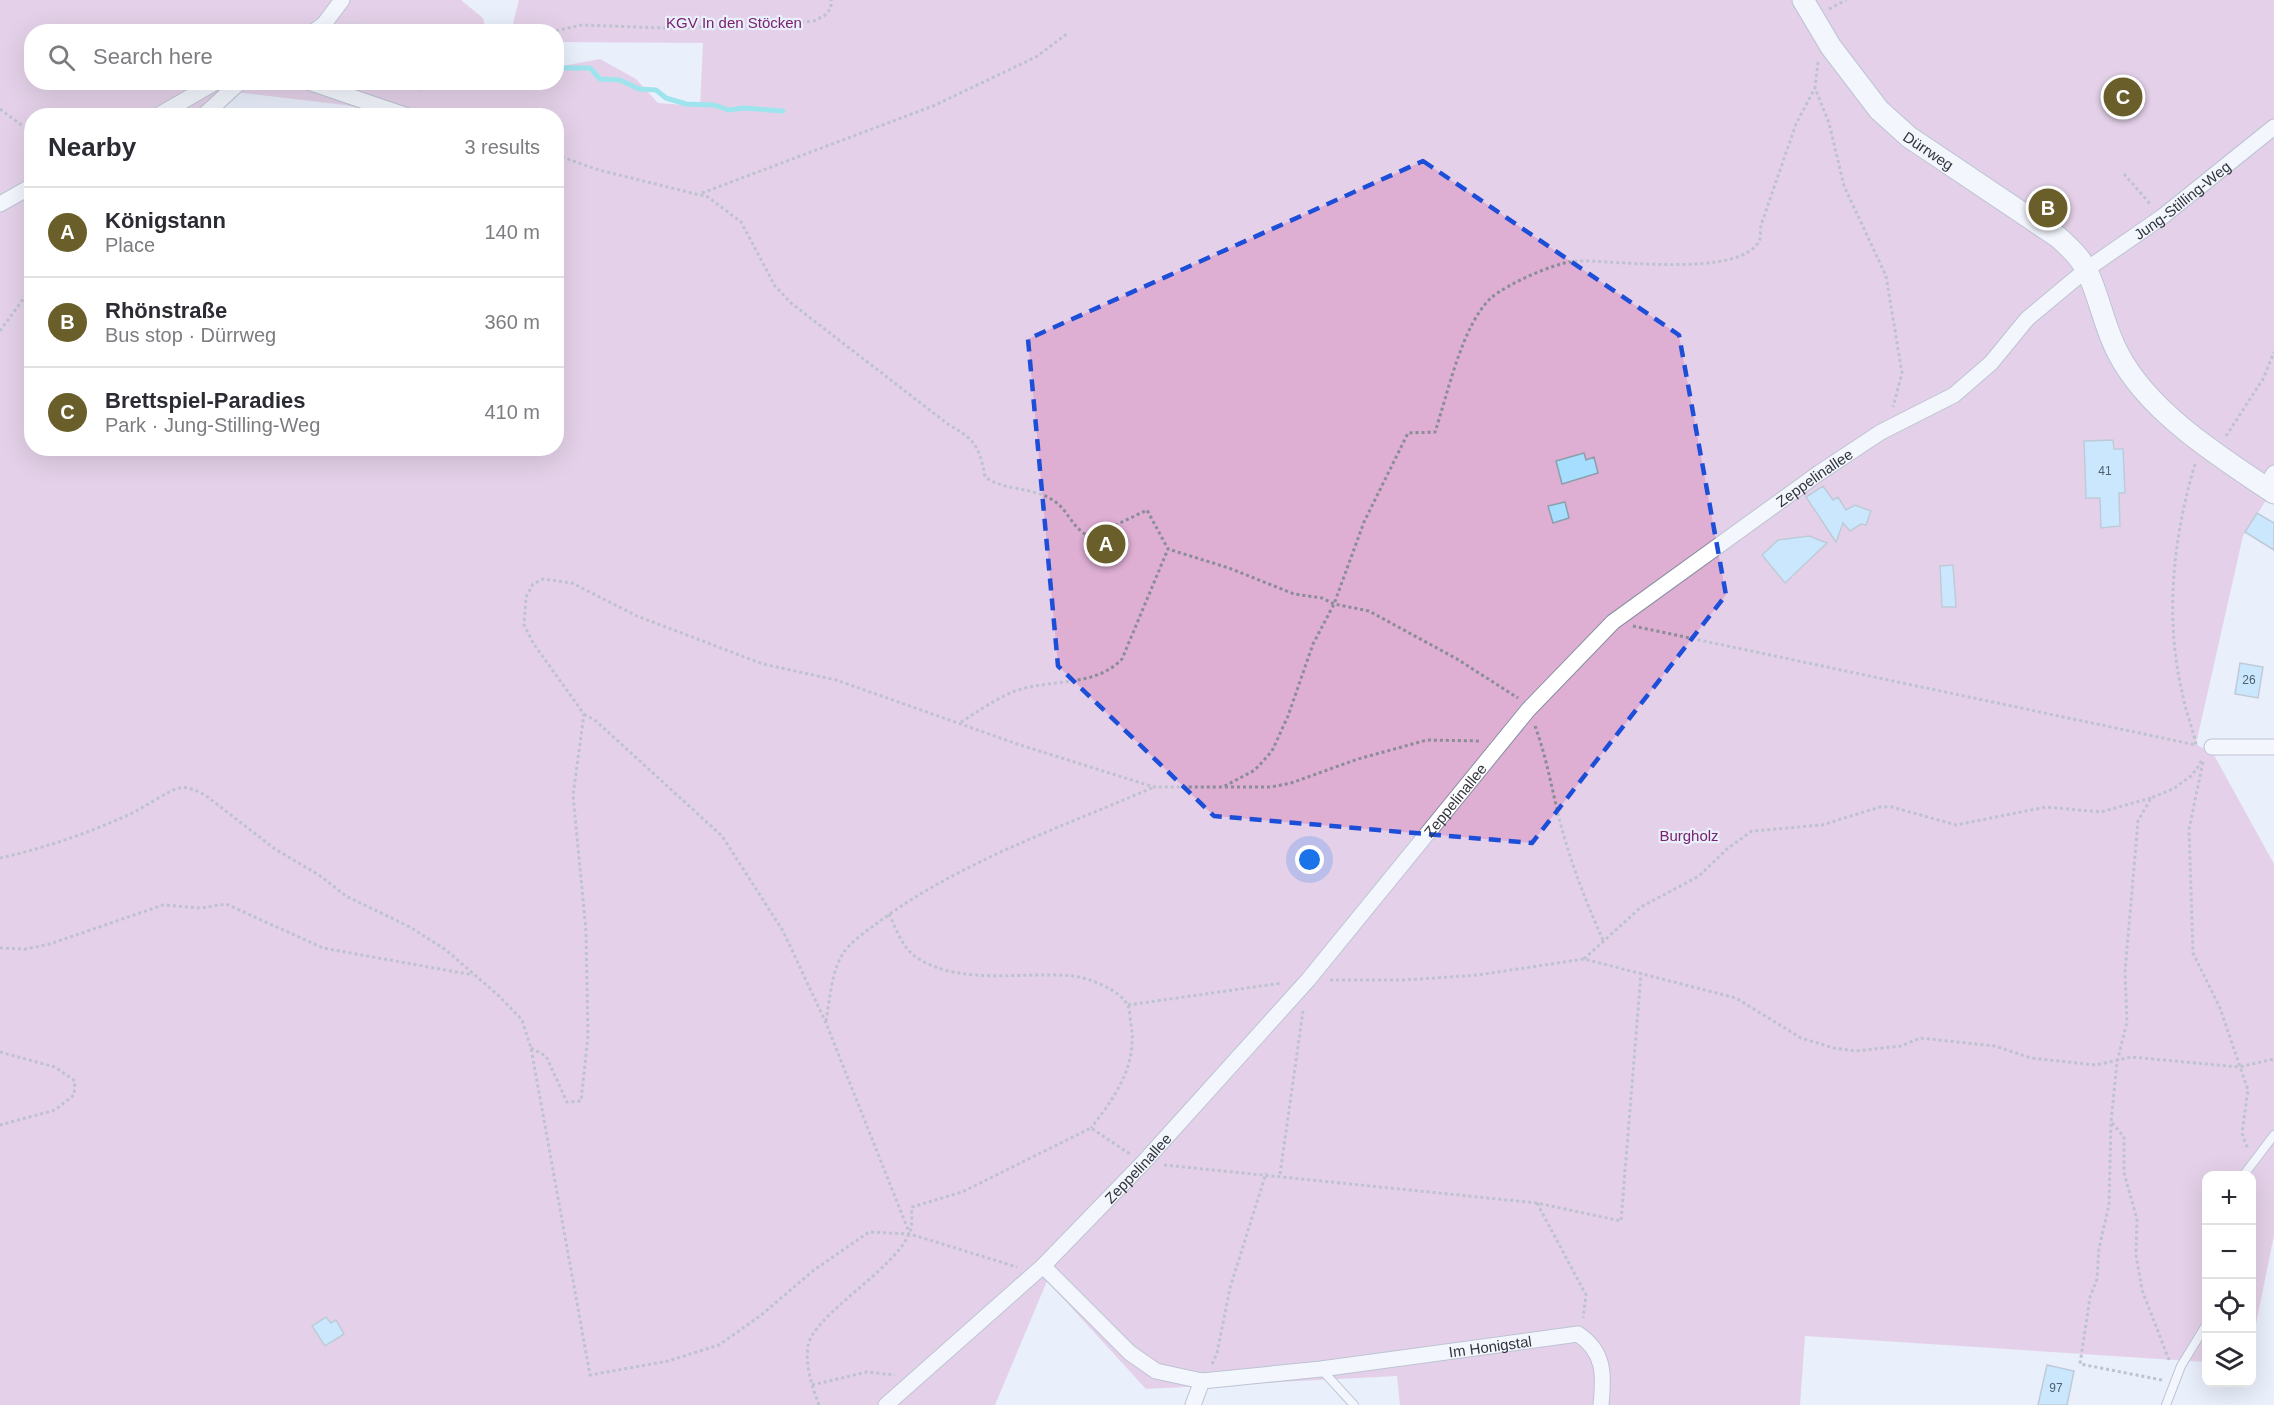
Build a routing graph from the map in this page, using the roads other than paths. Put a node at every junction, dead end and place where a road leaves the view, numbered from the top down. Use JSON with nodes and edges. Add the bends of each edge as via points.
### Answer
{"nodes":[{"id":1,"x":342,"y":0,"type":"edge"},
{"id":2,"x":1803,"y":0,"type":"edge"},
{"id":3,"x":324,"y":24,"type":"edge"},
{"id":4,"x":202,"y":90,"type":"edge"},
{"id":5,"x":231,"y":90,"type":"edge"},
{"id":6,"x":332,"y":90,"type":"edge"},
{"id":7,"x":171,"y":108,"type":"edge"},
{"id":8,"x":212,"y":108,"type":"edge"},
{"id":9,"x":384,"y":108,"type":"edge"},
{"id":10,"x":2274,"y":127,"type":"edge"},
{"id":11,"x":24,"y":190,"type":"edge"},
{"id":12,"x":0,"y":204,"type":"edge"},
{"id":13,"x":2087,"y":270,"type":"junction"},
{"id":14,"x":2271,"y":484,"type":"edge"},
{"id":15,"x":2212,"y":747,"type":"dead end"},
{"id":16,"x":2274,"y":747,"type":"edge"},
{"id":17,"x":2274,"y":1135,"type":"edge"},
{"id":18,"x":2246,"y":1171,"type":"edge"},
{"id":19,"x":1043,"y":1266,"type":"junction"},
{"id":20,"x":2202,"y":1332,"type":"edge"},
{"id":21,"x":1321,"y":1369,"type":"junction"},
{"id":22,"x":1202,"y":1381,"type":"junction"},
{"id":23,"x":886,"y":1405,"type":"edge"},
{"id":24,"x":1193,"y":1405,"type":"edge"},
{"id":25,"x":1354,"y":1405,"type":"edge"},
{"id":26,"x":1601,"y":1405,"type":"edge"},
{"id":27,"x":2166,"y":1405,"type":"edge"}],
"edges":[{"from":1,"to":3,"type":"street"},
{"from":2,"to":13,"type":"street","name":"Dürrweg","via":[[1831,47],[1879,110],[1909,137],[2058,237]]},
{"from":4,"to":7,"type":"street"},
{"from":5,"to":8,"type":"street"},
{"from":6,"to":9,"type":"street"},
{"from":10,"to":13,"type":"street","name":"Jung-Stilling-Weg","via":[[2162,217]]},
{"from":11,"to":12,"type":"street"},
{"from":13,"to":14,"type":"street","via":[[2103,321],[2140,386],[2177,424]]},
{"from":13,"to":19,"type":"street","name":"Zeppelinallee","via":[[2027,319],[1990,363],[1954,395],[1881,432],[1819,472],[1613,622],[1528,710],[1308,980],[1143,1163]]},
{"from":15,"to":16,"type":"street"},
{"from":17,"to":18,"type":"lane"},
{"from":19,"to":22,"type":"street","name":"Im Honigstal","via":[[1131,1353],[1156,1371]]},
{"from":19,"to":23,"type":"street","name":"Zeppelinallee"},
{"from":20,"to":27,"type":"lane","via":[[2174,1379]]},
{"from":21,"to":22,"type":"street","name":"Im Honigstal"},
{"from":21,"to":25,"type":"lane"},
{"from":21,"to":26,"type":"street","name":"Im Honigstal","via":[[1578,1335],[1597,1350],[1601,1363]]},
{"from":22,"to":24,"type":"street"}]}
